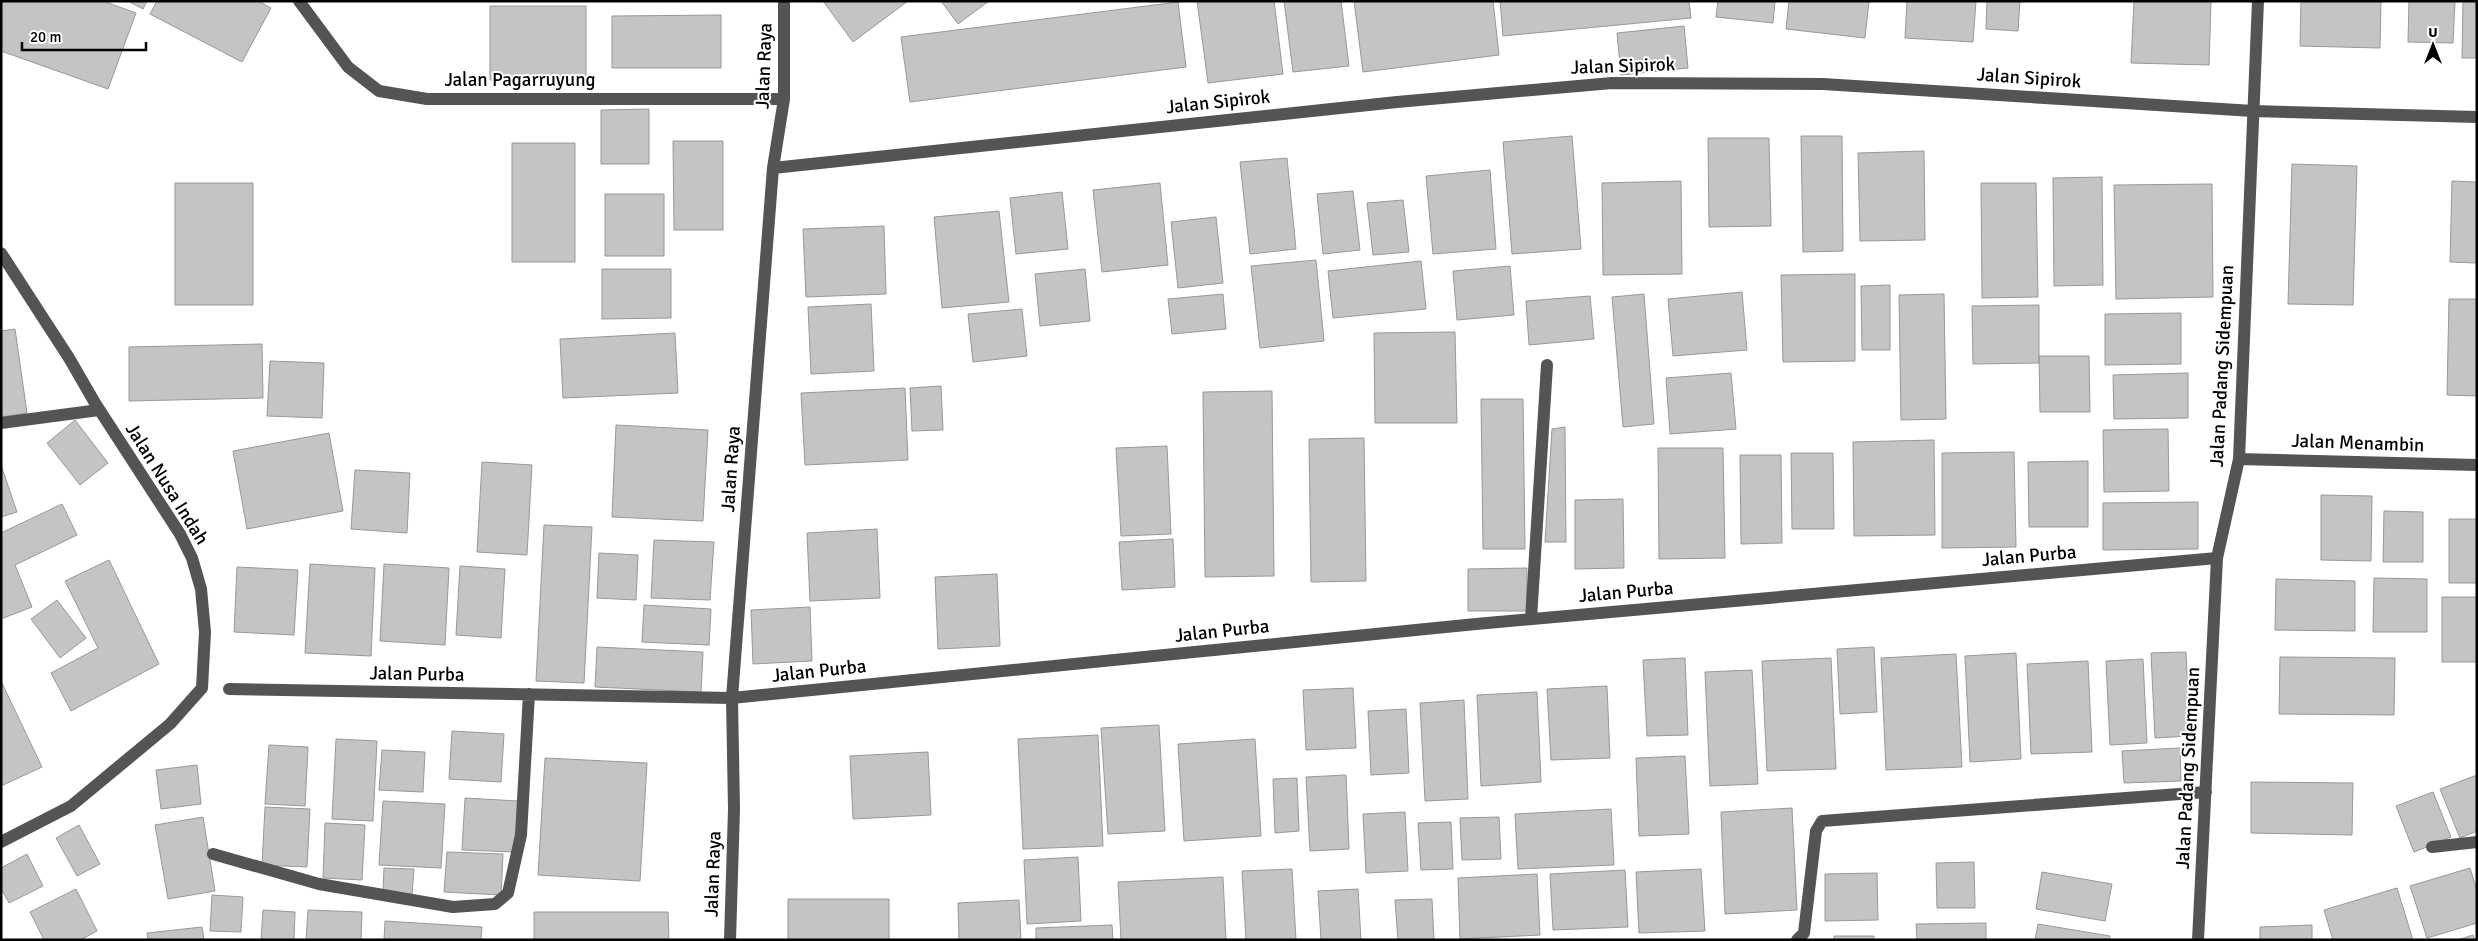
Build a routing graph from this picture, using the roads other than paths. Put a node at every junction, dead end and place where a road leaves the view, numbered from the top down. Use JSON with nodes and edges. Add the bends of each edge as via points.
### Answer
{"nodes":[{"id":1,"x":299,"y":1,"type":"edge"},
{"id":2,"x":784,"y":1,"type":"edge"},
{"id":3,"x":2258,"y":1,"type":"edge"},
{"id":4,"x":784,"y":99,"type":"junction"},
{"id":5,"x":2253,"y":110,"type":"junction"},
{"id":6,"x":2477,"y":117,"type":"edge"},
{"id":7,"x":773,"y":168,"type":"junction"},
{"id":8,"x":1,"y":253,"type":"edge"},
{"id":9,"x":1547,"y":365,"type":"dead end"},
{"id":10,"x":99,"y":410,"type":"junction"},
{"id":11,"x":1,"y":423,"type":"edge"},
{"id":12,"x":2239,"y":459,"type":"junction"},
{"id":13,"x":2477,"y":466,"type":"edge"},
{"id":14,"x":2217,"y":558,"type":"junction"},
{"id":15,"x":1532,"y":619,"type":"junction"},
{"id":16,"x":230,"y":689,"type":"dead end"},
{"id":17,"x":530,"y":694,"type":"junction"},
{"id":18,"x":732,"y":698,"type":"junction"},
{"id":19,"x":2206,"y":792,"type":"junction"},
{"id":20,"x":1,"y":842,"type":"edge"},
{"id":21,"x":2477,"y":842,"type":"edge"},
{"id":22,"x":2432,"y":847,"type":"dead end"},
{"id":23,"x":213,"y":854,"type":"dead end"},
{"id":24,"x":730,"y":940,"type":"edge"},
{"id":25,"x":1796,"y":940,"type":"edge"},
{"id":26,"x":2198,"y":940,"type":"edge"}],
"edges":[{"from":1,"to":4,"type":"street","name":"Jalan Pagarruyung","via":[[348,67],[379,91],[427,99]]},
{"from":2,"to":4,"type":"street","name":"Jalan Raya"},
{"from":3,"to":5,"type":"street","name":"Jalan Padang Sidempuan"},
{"from":4,"to":7,"type":"street","name":"Jalan Raya"},
{"from":5,"to":6,"type":"street","name":"Jalan Sipirok"},
{"from":5,"to":7,"type":"street","name":"Jalan Sipirok","via":[[1823,84],[1612,83],[1397,102]]},
{"from":5,"to":12,"type":"street","name":"Jalan Padang Sidempuan"},
{"from":7,"to":18,"type":"street","name":"Jalan Raya"},
{"from":8,"to":10,"type":"street","name":"Jalan Nusa Indah"},
{"from":9,"to":15,"type":"street"},
{"from":10,"to":11,"type":"street"},
{"from":10,"to":20,"type":"street","name":"Jalan Nusa Indah","via":[[180,534],[192,558],[202,597],[205,632],[202,688],[170,724],[71,806]]},
{"from":12,"to":13,"type":"street","name":"Jalan Menambin"},
{"from":12,"to":14,"type":"street","name":"Jalan Padang Sidempuan"},
{"from":14,"to":15,"type":"street","name":"Jalan Purba"},
{"from":14,"to":19,"type":"street","name":"Jalan Padang Sidempuan"},
{"from":15,"to":18,"type":"street","name":"Jalan Purba"},
{"from":16,"to":17,"type":"street","name":"Jalan Purba"},
{"from":17,"to":18,"type":"street","name":"Jalan Purba"},
{"from":17,"to":23,"type":"street","via":[[520,835],[508,893],[494,904],[453,907],[319,884]]},
{"from":18,"to":24,"type":"street","name":"Jalan Raya","via":[[734,810]]},
{"from":19,"to":25,"type":"street","via":[[1822,821],[1816,831],[1804,934]]},
{"from":19,"to":26,"type":"street","name":"Jalan Padang Sidempuan"},
{"from":21,"to":22,"type":"street"}]}
